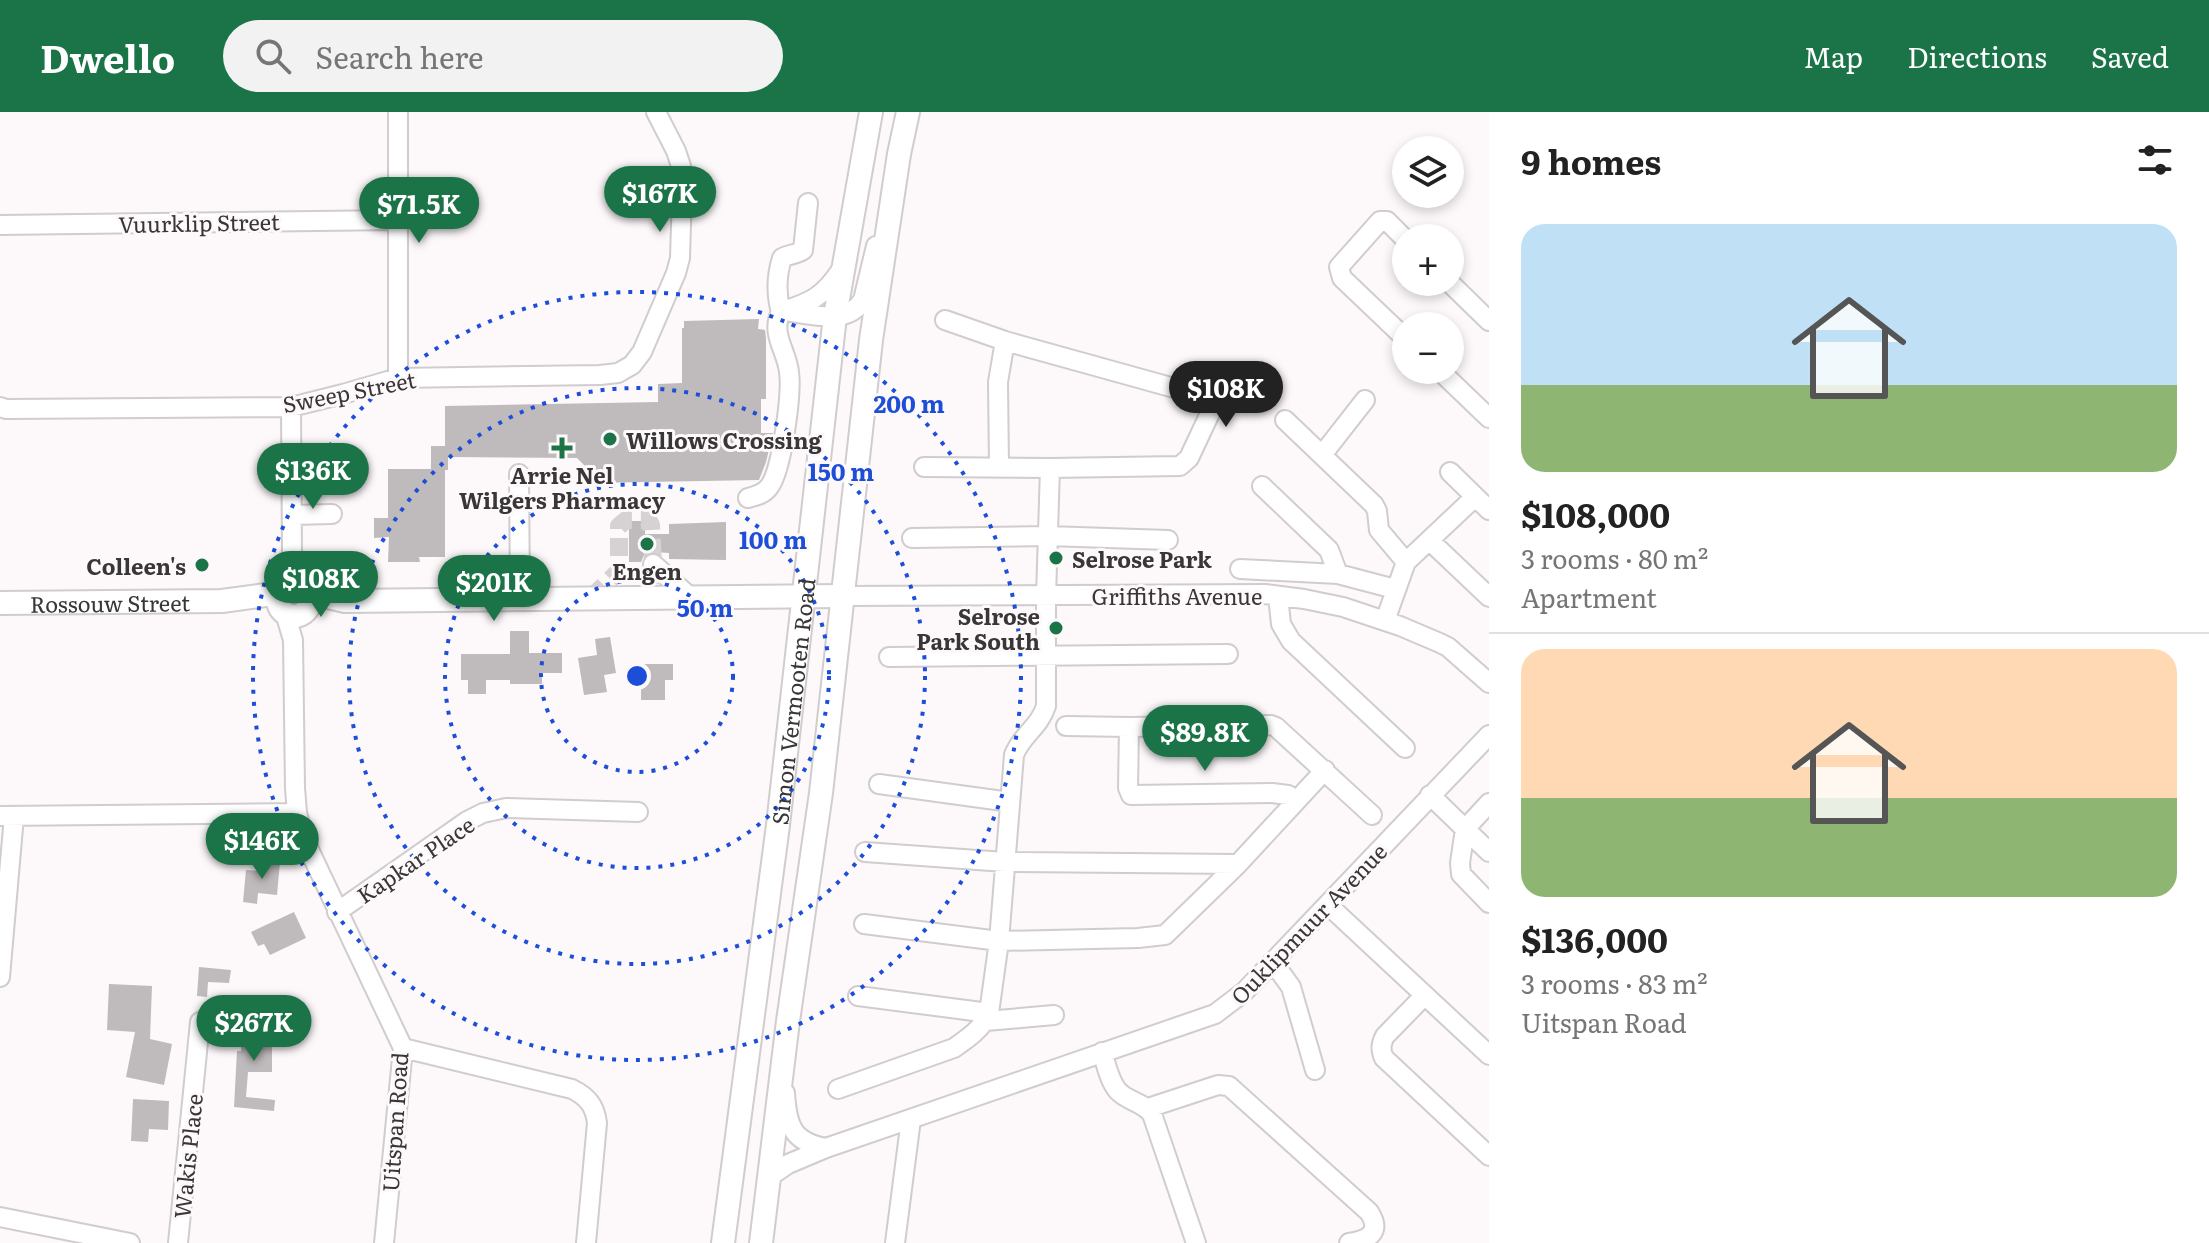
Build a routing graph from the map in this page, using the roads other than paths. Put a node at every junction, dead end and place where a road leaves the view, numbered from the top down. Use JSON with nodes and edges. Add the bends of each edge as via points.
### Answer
{"nodes":[{"id":1,"x":398,"y":112,"type":"edge"},
{"id":2,"x":656,"y":112,"type":"edge"},
{"id":3,"x":871,"y":112,"type":"edge"},
{"id":4,"x":908,"y":112,"type":"edge"},
{"id":5,"x":899,"y":154,"type":"junction"},
{"id":6,"x":808,"y":203,"type":"dead end"},
{"id":7,"x":398,"y":220,"type":"junction"},
{"id":8,"x":0,"y":225,"type":"edge"},
{"id":9,"x":1392,"y":226,"type":"edge"},
{"id":10,"x":843,"y":269,"type":"junction"},
{"id":11,"x":1463,"y":296,"type":"edge"},
{"id":12,"x":782,"y":312,"type":"junction"},
{"id":13,"x":835,"y":316,"type":"junction"},
{"id":14,"x":945,"y":320,"type":"dead end"},
{"id":15,"x":1489,"y":321,"type":"edge"},
{"id":16,"x":1392,"y":326,"type":"edge"},
{"id":17,"x":1005,"y":341,"type":"junction"},
{"id":18,"x":398,"y":378,"type":"junction"},
{"id":19,"x":1454,"y":384,"type":"edge"},
{"id":20,"x":1365,"y":400,"type":"dead end"},
{"id":21,"x":0,"y":407,"type":"edge"},
{"id":22,"x":291,"y":407,"type":"junction"},
{"id":23,"x":1489,"y":418,"type":"edge"},
{"id":24,"x":1285,"y":420,"type":"dead end"},
{"id":25,"x":1322,"y":455,"type":"junction"},
{"id":26,"x":924,"y":467,"type":"dead end"},
{"id":27,"x":999,"y":467,"type":"junction"},
{"id":28,"x":1050,"y":468,"type":"junction"},
{"id":29,"x":1450,"y":472,"type":"dead end"},
{"id":30,"x":519,"y":474,"type":"dead end"},
{"id":31,"x":1262,"y":486,"type":"dead end"},
{"id":32,"x":1475,"y":497,"type":"junction"},
{"id":33,"x":748,"y":498,"type":"dead end"},
{"id":34,"x":1489,"y":510,"type":"edge"},
{"id":35,"x":332,"y":514,"type":"dead end"},
{"id":36,"x":292,"y":515,"type":"junction"},
{"id":37,"x":1048,"y":536,"type":"junction"},
{"id":38,"x":912,"y":538,"type":"dead end"},
{"id":39,"x":1168,"y":540,"type":"dead end"},
{"id":40,"x":1430,"y":541,"type":"junction"},
{"id":41,"x":1406,"y":562,"type":"junction"},
{"id":42,"x":653,"y":564,"type":"dead end"},
{"id":43,"x":1240,"y":569,"type":"dead end"},
{"id":44,"x":1338,"y":574,"type":"junction"},
{"id":45,"x":1395,"y":589,"type":"junction"},
{"id":46,"x":804,"y":596,"type":"junction"},
{"id":47,"x":842,"y":596,"type":"junction"},
{"id":48,"x":1278,"y":596,"type":"junction"},
{"id":49,"x":690,"y":597,"type":"junction"},
{"id":50,"x":1046,"y":597,"type":"junction"},
{"id":51,"x":1489,"y":597,"type":"edge"},
{"id":52,"x":520,"y":599,"type":"junction"},
{"id":53,"x":293,"y":602,"type":"junction"},
{"id":54,"x":0,"y":603,"type":"edge"},
{"id":55,"x":1385,"y":621,"type":"junction"},
{"id":56,"x":1228,"y":654,"type":"dead end"},
{"id":57,"x":1047,"y":655,"type":"junction"},
{"id":58,"x":889,"y":657,"type":"dead end"},
{"id":59,"x":1489,"y":683,"type":"edge"},
{"id":60,"x":1066,"y":726,"type":"dead end"},
{"id":61,"x":1129,"y":727,"type":"junction"},
{"id":62,"x":1489,"y":735,"type":"edge"},
{"id":63,"x":1405,"y":748,"type":"dead end"},
{"id":64,"x":1325,"y":770,"type":"junction"},
{"id":65,"x":879,"y":784,"type":"dead end"},
{"id":66,"x":1430,"y":795,"type":"junction"},
{"id":67,"x":1296,"y":800,"type":"junction"},
{"id":68,"x":1010,"y":802,"type":"junction"},
{"id":69,"x":1489,"y":803,"type":"edge"},
{"id":70,"x":638,"y":812,"type":"dead end"},
{"id":71,"x":297,"y":813,"type":"junction"},
{"id":72,"x":1372,"y":815,"type":"dead end"},
{"id":73,"x":7,"y":816,"type":"edge"},
{"id":74,"x":1465,"y":829,"type":"junction"},
{"id":75,"x":865,"y":852,"type":"dead end"},
{"id":76,"x":1489,"y":852,"type":"edge"},
{"id":77,"x":1005,"y":862,"type":"junction"},
{"id":78,"x":1238,"y":864,"type":"junction"},
{"id":79,"x":1489,"y":903,"type":"edge"},
{"id":80,"x":1328,"y":905,"type":"junction"},
{"id":81,"x":337,"y":912,"type":"junction"},
{"id":82,"x":864,"y":924,"type":"dead end"},
{"id":83,"x":999,"y":941,"type":"junction"},
{"id":84,"x":1273,"y":962,"type":"junction"},
{"id":85,"x":0,"y":977,"type":"edge"},
{"id":86,"x":858,"y":996,"type":"dead end"},
{"id":87,"x":1424,"y":996,"type":"junction"},
{"id":88,"x":1054,"y":1015,"type":"dead end"},
{"id":89,"x":988,"y":1017,"type":"junction"},
{"id":90,"x":200,"y":1022,"type":"dead end"},
{"id":91,"x":403,"y":1048,"type":"junction"},
{"id":92,"x":1102,"y":1052,"type":"junction"},
{"id":93,"x":1489,"y":1055,"type":"edge"},
{"id":94,"x":784,"y":1059,"type":"junction"},
{"id":95,"x":1315,"y":1070,"type":"dead end"},
{"id":96,"x":838,"y":1089,"type":"dead end"},
{"id":97,"x":1148,"y":1108,"type":"junction"},
{"id":98,"x":911,"y":1119,"type":"junction"},
{"id":99,"x":826,"y":1148,"type":"junction"},
{"id":100,"x":1489,"y":1156,"type":"edge"},
{"id":101,"x":769,"y":1177,"type":"junction"},
{"id":102,"x":1,"y":1220,"type":"edge"},
{"id":103,"x":130,"y":1243,"type":"edge"},
{"id":104,"x":178,"y":1243,"type":"edge"},
{"id":105,"x":384,"y":1243,"type":"edge"},
{"id":106,"x":586,"y":1243,"type":"edge"},
{"id":107,"x":723,"y":1243,"type":"edge"},
{"id":108,"x":761,"y":1243,"type":"edge"},
{"id":109,"x":895,"y":1243,"type":"edge"},
{"id":110,"x":1196,"y":1243,"type":"edge"},
{"id":111,"x":1349,"y":1243,"type":"edge"}],
"edges":[{"from":1,"to":7,"type":"street"},
{"from":2,"to":18,"type":"street","name":"Sweep Street","via":[[681,166],[680,258],[632,365],[600,375]]},
{"from":3,"to":10,"type":"main road","name":"Simon Vermooten Road"},
{"from":4,"to":5,"type":"main road","name":"Simon Vermooten Road"},
{"from":5,"to":13,"type":"street","via":[[863,300],[851,312]]},
{"from":5,"to":47,"type":"main road","name":"Simon Vermooten Road"},
{"from":6,"to":12,"type":"street","via":[[803,250],[782,258],[778,269]]},
{"from":7,"to":8,"type":"street","name":"Vuurklip Street"},
{"from":7,"to":18,"type":"street"},
{"from":9,"to":16,"type":"street","via":[[1380,221],[1339,267],[1342,278]]},
{"from":10,"to":12,"type":"street","via":[[817,298]]},
{"from":10,"to":13,"type":"main road","name":"Simon Vermooten Road"},
{"from":11,"to":15,"type":"street"},
{"from":12,"to":13,"type":"street"},
{"from":12,"to":33,"type":"street","via":[[778,339],[790,373],[783,440],[774,479]]},
{"from":13,"to":46,"type":"main road","name":"Simon Vermooten Road"},
{"from":14,"to":17,"type":"street"},
{"from":17,"to":27,"type":"street","via":[[998,382]]},
{"from":17,"to":28,"type":"street","via":[[1203,396],[1212,405],[1189,458],[1180,466]]},
{"from":18,"to":22,"type":"street","name":"Sweep Street"},
{"from":19,"to":23,"type":"street"},
{"from":20,"to":25,"type":"street"},
{"from":21,"to":22,"type":"street","name":"Sweep Street"},
{"from":22,"to":36,"type":"street","name":"Uitspan Road"},
{"from":24,"to":25,"type":"street"},
{"from":25,"to":41,"type":"street","via":[[1374,505],[1379,530]]},
{"from":26,"to":27,"type":"street"},
{"from":27,"to":28,"type":"street"},
{"from":28,"to":37,"type":"street"},
{"from":29,"to":32,"type":"street"},
{"from":30,"to":52,"type":"street"},
{"from":31,"to":44,"type":"street","via":[[1329,550]]},
{"from":32,"to":34,"type":"street"},
{"from":32,"to":40,"type":"street"},
{"from":35,"to":36,"type":"street"},
{"from":36,"to":53,"type":"street","name":"Uitspan Road"},
{"from":37,"to":38,"type":"street"},
{"from":37,"to":39,"type":"street"},
{"from":37,"to":50,"type":"street"},
{"from":40,"to":41,"type":"street"},
{"from":40,"to":51,"type":"street"},
{"from":41,"to":45,"type":"street"},
{"from":42,"to":49,"type":"street"},
{"from":43,"to":44,"type":"street"},
{"from":44,"to":45,"type":"street"},
{"from":45,"to":55,"type":"street"},
{"from":46,"to":47,"type":"main road","name":"Rossouw Street"},
{"from":46,"to":49,"type":"main road","name":"Rossouw Street"},
{"from":46,"to":107,"type":"main road","name":"Simon Vermooten Road"},
{"from":47,"to":50,"type":"street","name":"Griffiths Avenue"},
{"from":47,"to":94,"type":"main road","name":"Simon Vermooten Road"},
{"from":48,"to":50,"type":"street","name":"Griffiths Avenue"},
{"from":48,"to":55,"type":"street","name":"Griffiths Avenue","via":[[1343,607]]},
{"from":48,"to":63,"type":"street","via":[[1281,624],[1291,641]]},
{"from":49,"to":52,"type":"main road","name":"Rossouw Street"},
{"from":50,"to":57,"type":"street"},
{"from":52,"to":53,"type":"main road","name":"Rossouw Street"},
{"from":53,"to":54,"type":"main road","name":"Rossouw Street"},
{"from":53,"to":71,"type":"street","name":"Uitspan Road"},
{"from":55,"to":59,"type":"street","name":"Griffiths Avenue","via":[[1448,647]]},
{"from":56,"to":57,"type":"street"},
{"from":57,"to":58,"type":"street"},
{"from":57,"to":68,"type":"street","via":[[1046,706],[1014,755]]},
{"from":60,"to":61,"type":"street"},
{"from":61,"to":64,"type":"street","via":[[1271,725]]},
{"from":61,"to":67,"type":"street","via":[[1131,795],[1272,793]]},
{"from":62,"to":66,"type":"street","name":"Ouklipmuur Avenue"},
{"from":64,"to":67,"type":"street"},
{"from":64,"to":72,"type":"street"},
{"from":65,"to":68,"type":"street"},
{"from":66,"to":74,"type":"street"},
{"from":66,"to":80,"type":"street","name":"Ouklipmuur Avenue"},
{"from":67,"to":78,"type":"street"},
{"from":68,"to":77,"type":"street"},
{"from":69,"to":74,"type":"street"},
{"from":70,"to":81,"type":"street","name":"Kapkar Place","via":[[506,808],[483,813]]},
{"from":71,"to":73,"type":"street"},
{"from":71,"to":81,"type":"street","name":"Uitspan Road"},
{"from":73,"to":85,"type":"street"},
{"from":74,"to":76,"type":"street"},
{"from":74,"to":79,"type":"street","via":[[1461,874]]},
{"from":75,"to":77,"type":"street"},
{"from":77,"to":78,"type":"street"},
{"from":77,"to":83,"type":"street"},
{"from":78,"to":83,"type":"street","via":[[1165,935]]},
{"from":80,"to":84,"type":"street","name":"Ouklipmuur Avenue"},
{"from":80,"to":87,"type":"street"},
{"from":81,"to":91,"type":"street","name":"Uitspan Road"},
{"from":82,"to":83,"type":"street"},
{"from":83,"to":89,"type":"street"},
{"from":84,"to":92,"type":"street","name":"Ouklipmuur Avenue","via":[[1215,1014]]},
{"from":84,"to":95,"type":"street","via":[[1291,987]]},
{"from":86,"to":89,"type":"street"},
{"from":87,"to":93,"type":"street"},
{"from":87,"to":100,"type":"street","via":[[1385,1036],[1381,1052]]},
{"from":88,"to":89,"type":"street"},
{"from":89,"to":96,"type":"street","via":[[954,1048]]},
{"from":90,"to":104,"type":"street","name":"Wakis Place"},
{"from":91,"to":105,"type":"street","name":"Uitspan Road"},
{"from":91,"to":106,"type":"street","via":[[585,1095],[597,1123]]},
{"from":92,"to":97,"type":"street","via":[[1118,1091]]},
{"from":92,"to":98,"type":"street","name":"Ouklipmuur Avenue"},
{"from":94,"to":99,"type":"street","via":[[786,1112],[793,1131],[807,1143]]},
{"from":94,"to":101,"type":"main road","name":"Simon Vermooten Road"},
{"from":97,"to":110,"type":"street"},
{"from":97,"to":111,"type":"street","via":[[1229,1086],[1369,1212],[1372,1233]]},
{"from":98,"to":99,"type":"street","name":"Ouklipmuur Avenue"},
{"from":98,"to":109,"type":"street"},
{"from":99,"to":101,"type":"street","name":"Ouklipmuur Avenue"},
{"from":101,"to":108,"type":"main road","name":"Simon Vermooten Road"},
{"from":102,"to":103,"type":"street"}]}
